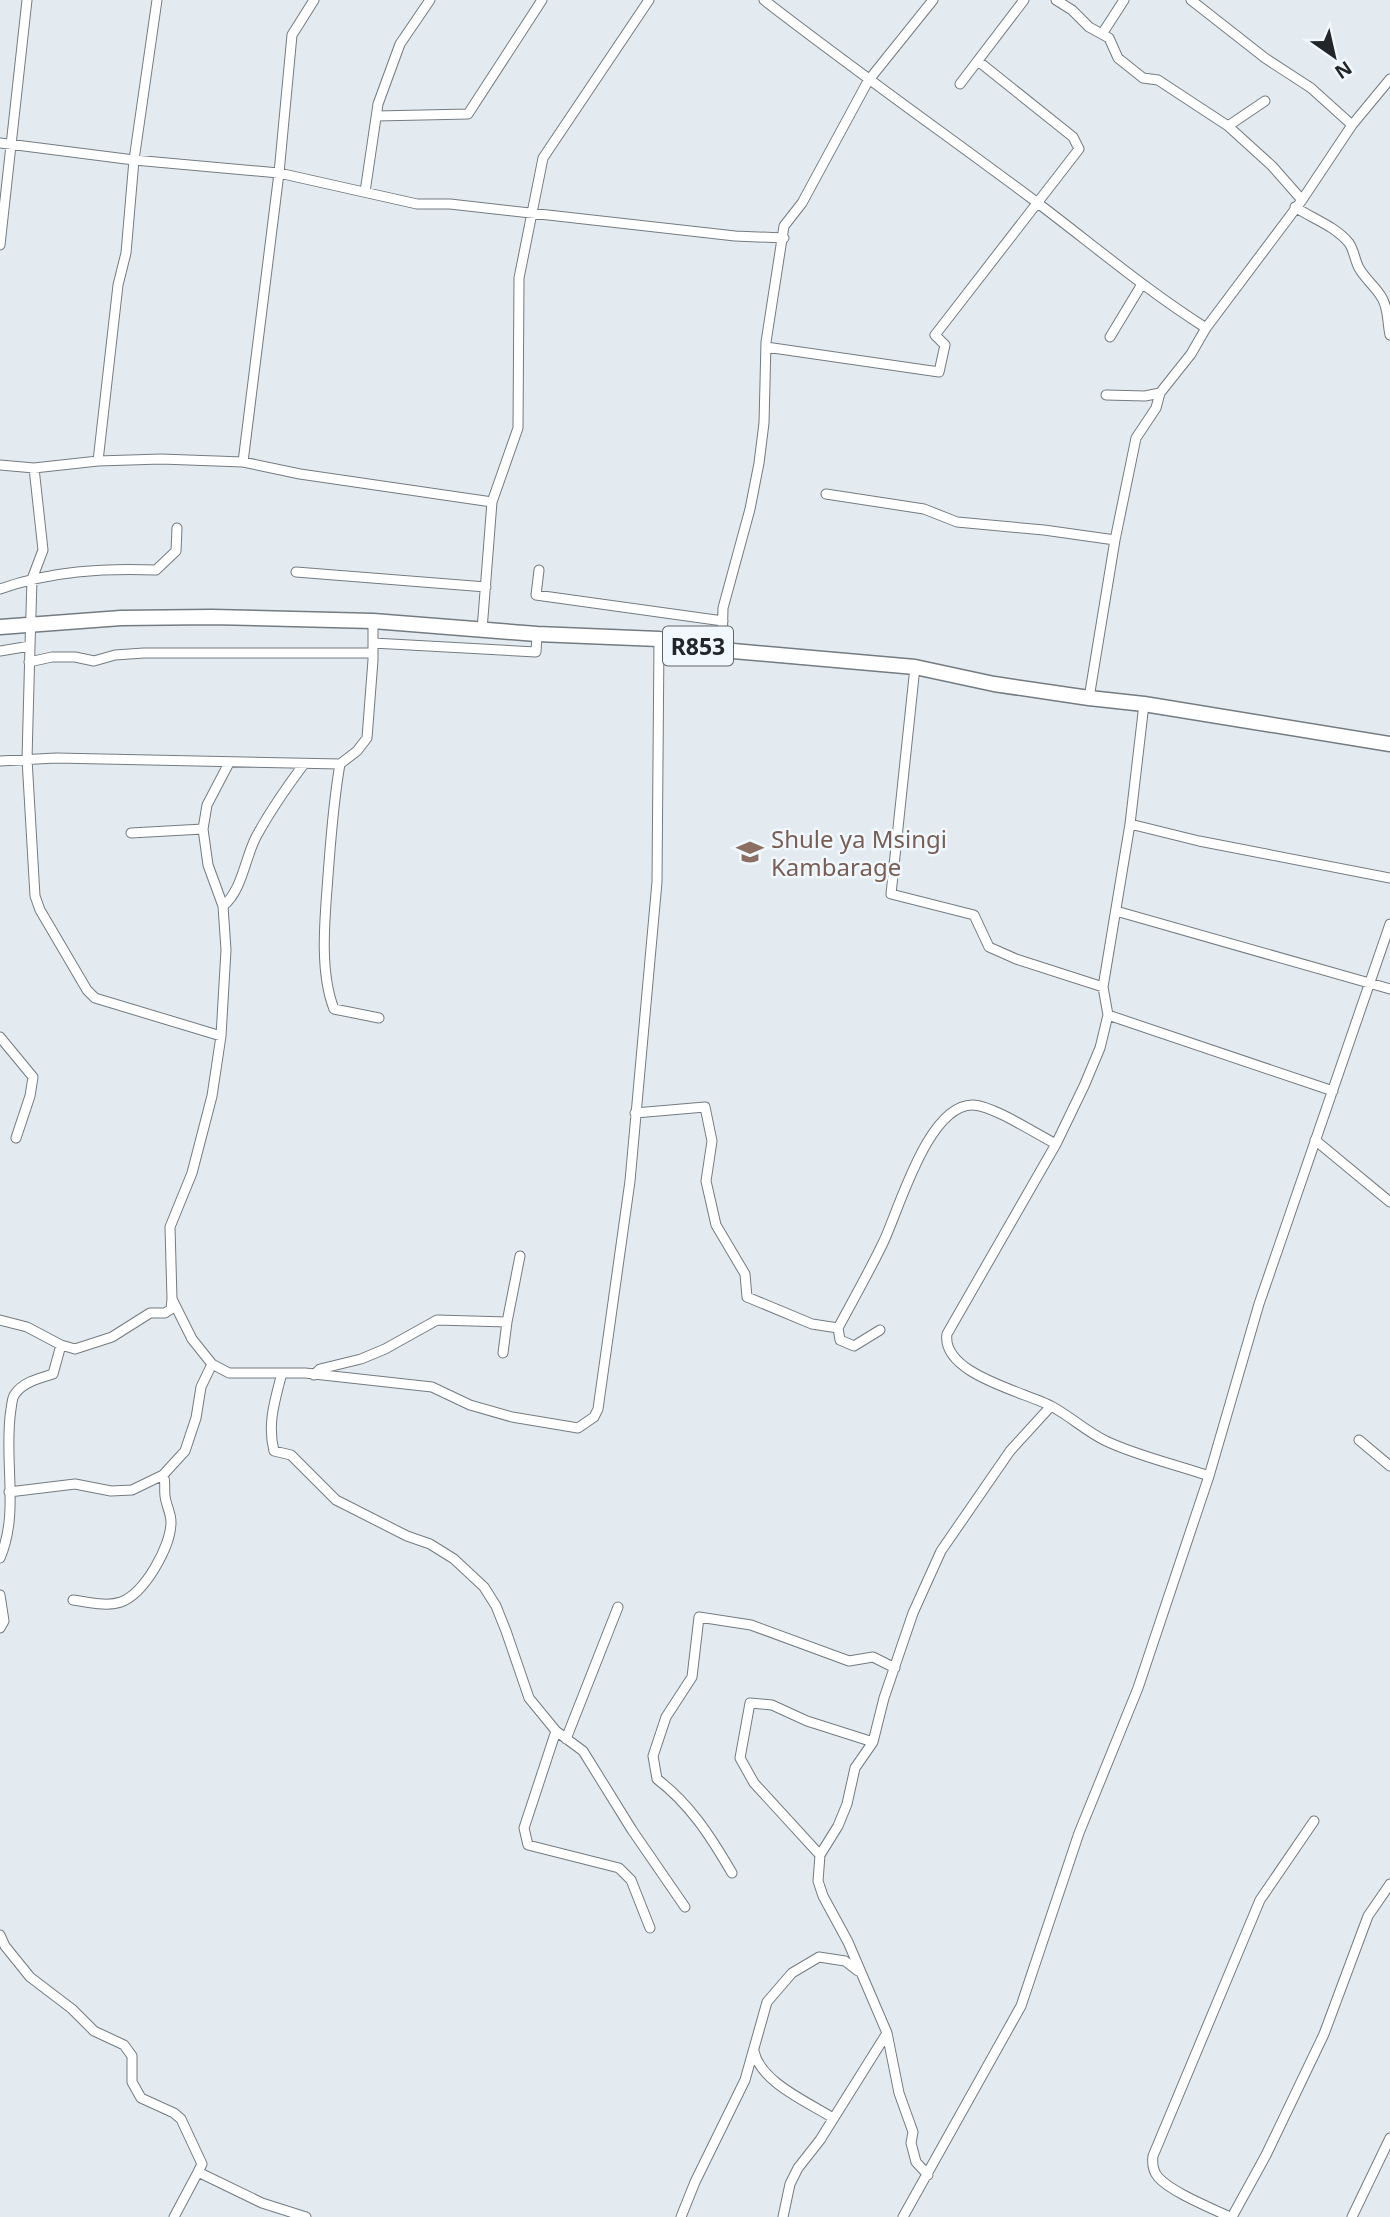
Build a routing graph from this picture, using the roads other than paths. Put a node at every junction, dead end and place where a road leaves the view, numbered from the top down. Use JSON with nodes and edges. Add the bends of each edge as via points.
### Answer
{"nodes":[{"id":1,"x":27,"y":0,"type":"edge"},
{"id":2,"x":157,"y":0,"type":"edge"},
{"id":3,"x":314,"y":0,"type":"edge"},
{"id":4,"x":430,"y":0,"type":"edge"},
{"id":5,"x":542,"y":0,"type":"edge"},
{"id":6,"x":649,"y":0,"type":"edge"},
{"id":7,"x":765,"y":0,"type":"edge"},
{"id":8,"x":933,"y":0,"type":"edge"},
{"id":9,"x":1024,"y":0,"type":"edge"},
{"id":10,"x":1056,"y":0,"type":"edge"},
{"id":11,"x":1124,"y":0,"type":"edge"},
{"id":12,"x":1191,"y":0,"type":"edge"},
{"id":13,"x":1102,"y":34,"type":"junction"},
{"id":14,"x":978,"y":61,"type":"junction"},
{"id":15,"x":1390,"y":79,"type":"edge"},
{"id":16,"x":868,"y":80,"type":"junction"},
{"id":17,"x":960,"y":84,"type":"dead end"},
{"id":18,"x":1265,"y":102,"type":"dead end"},
{"id":19,"x":377,"y":116,"type":"junction"},
{"id":20,"x":1352,"y":125,"type":"junction"},
{"id":21,"x":1228,"y":126,"type":"junction"},
{"id":22,"x":0,"y":143,"type":"edge"},
{"id":23,"x":11,"y":144,"type":"junction"},
{"id":24,"x":134,"y":160,"type":"junction"},
{"id":25,"x":279,"y":173,"type":"junction"},
{"id":26,"x":365,"y":192,"type":"junction"},
{"id":27,"x":1036,"y":202,"type":"junction"},
{"id":28,"x":1298,"y":203,"type":"junction"},
{"id":29,"x":532,"y":214,"type":"junction"},
{"id":30,"x":783,"y":238,"type":"junction"},
{"id":31,"x":0,"y":245,"type":"edge"},
{"id":32,"x":1142,"y":284,"type":"junction"},
{"id":33,"x":1206,"y":328,"type":"junction"},
{"id":34,"x":1390,"y":335,"type":"edge"},
{"id":35,"x":1110,"y":337,"type":"dead end"},
{"id":36,"x":766,"y":347,"type":"junction"},
{"id":37,"x":1160,"y":393,"type":"junction"},
{"id":38,"x":1106,"y":395,"type":"dead end"},
{"id":39,"x":98,"y":461,"type":"junction"},
{"id":40,"x":243,"y":462,"type":"junction"},
{"id":41,"x":0,"y":465,"type":"edge"},
{"id":42,"x":34,"y":468,"type":"junction"},
{"id":43,"x":826,"y":494,"type":"dead end"},
{"id":44,"x":492,"y":502,"type":"junction"},
{"id":45,"x":177,"y":528,"type":"dead end"},
{"id":46,"x":1115,"y":540,"type":"junction"},
{"id":47,"x":539,"y":570,"type":"dead end"},
{"id":48,"x":296,"y":572,"type":"dead end"},
{"id":49,"x":32,"y":579,"type":"junction"},
{"id":50,"x":486,"y":587,"type":"junction"},
{"id":51,"x":0,"y":589,"type":"edge"},
{"id":52,"x":373,"y":621,"type":"junction"},
{"id":53,"x":723,"y":621,"type":"junction"},
{"id":54,"x":32,"y":624,"type":"junction"},
{"id":55,"x":0,"y":626,"type":"edge"},
{"id":56,"x":482,"y":630,"type":"junction"},
{"id":57,"x":537,"y":634,"type":"junction"},
{"id":58,"x":659,"y":639,"type":"junction"},
{"id":59,"x":373,"y":643,"type":"junction"},
{"id":60,"x":30,"y":646,"type":"junction"},
{"id":61,"x":722,"y":649,"type":"junction"},
{"id":62,"x":0,"y":651,"type":"edge"},
{"id":63,"x":373,"y":653,"type":"junction"},
{"id":64,"x":29,"y":662,"type":"junction"},
{"id":65,"x":915,"y":667,"type":"junction"},
{"id":66,"x":1089,"y":698,"type":"junction"},
{"id":67,"x":1144,"y":704,"type":"junction"},
{"id":68,"x":1390,"y":744,"type":"edge"},
{"id":69,"x":27,"y":760,"type":"junction"},
{"id":70,"x":0,"y":761,"type":"edge"},
{"id":71,"x":229,"y":763,"type":"junction"},
{"id":72,"x":304,"y":764,"type":"junction"},
{"id":73,"x":340,"y":764,"type":"junction"},
{"id":74,"x":1130,"y":824,"type":"junction"},
{"id":75,"x":203,"y":829,"type":"junction"},
{"id":76,"x":131,"y":833,"type":"dead end"},
{"id":77,"x":1390,"y":878,"type":"edge"},
{"id":78,"x":223,"y":906,"type":"junction"},
{"id":79,"x":1115,"y":911,"type":"junction"},
{"id":80,"x":1390,"y":924,"type":"edge"},
{"id":81,"x":1370,"y":983,"type":"junction"},
{"id":82,"x":1103,"y":987,"type":"junction"},
{"id":83,"x":1390,"y":989,"type":"edge"},
{"id":84,"x":1108,"y":1014,"type":"junction"},
{"id":85,"x":379,"y":1018,"type":"dead end"},
{"id":86,"x":221,"y":1036,"type":"junction"},
{"id":87,"x":0,"y":1037,"type":"edge"},
{"id":88,"x":1333,"y":1091,"type":"junction"},
{"id":89,"x":635,"y":1113,"type":"junction"},
{"id":90,"x":16,"y":1138,"type":"dead end"},
{"id":91,"x":1315,"y":1140,"type":"junction"},
{"id":92,"x":1056,"y":1144,"type":"junction"},
{"id":93,"x":1390,"y":1202,"type":"edge"},
{"id":94,"x":520,"y":1256,"type":"dead end"},
{"id":95,"x":172,"y":1299,"type":"junction"},
{"id":96,"x":0,"y":1320,"type":"edge"},
{"id":97,"x":507,"y":1322,"type":"junction"},
{"id":98,"x":838,"y":1328,"type":"junction"},
{"id":99,"x":880,"y":1330,"type":"dead end"},
{"id":100,"x":61,"y":1345,"type":"junction"},
{"id":101,"x":503,"y":1353,"type":"dead end"},
{"id":102,"x":212,"y":1364,"type":"junction"},
{"id":103,"x":282,"y":1373,"type":"junction"},
{"id":104,"x":314,"y":1375,"type":"junction"},
{"id":105,"x":1051,"y":1406,"type":"junction"},
{"id":106,"x":1359,"y":1440,"type":"dead end"},
{"id":107,"x":1390,"y":1466,"type":"edge"},
{"id":108,"x":163,"y":1475,"type":"junction"},
{"id":109,"x":1209,"y":1476,"type":"junction"},
{"id":110,"x":9,"y":1492,"type":"junction"},
{"id":111,"x":0,"y":1558,"type":"edge"},
{"id":112,"x":0,"y":1595,"type":"edge"},
{"id":113,"x":73,"y":1600,"type":"dead end"},
{"id":114,"x":618,"y":1607,"type":"dead end"},
{"id":115,"x":0,"y":1628,"type":"edge"},
{"id":116,"x":895,"y":1668,"type":"junction"},
{"id":117,"x":556,"y":1731,"type":"junction"},
{"id":118,"x":566,"y":1739,"type":"junction"},
{"id":119,"x":873,"y":1742,"type":"junction"},
{"id":120,"x":1314,"y":1821,"type":"dead end"},
{"id":121,"x":820,"y":1855,"type":"junction"},
{"id":122,"x":732,"y":1873,"type":"dead end"},
{"id":123,"x":1390,"y":1884,"type":"edge"},
{"id":124,"x":685,"y":1906,"type":"dead end"},
{"id":125,"x":650,"y":1928,"type":"dead end"},
{"id":126,"x":0,"y":1935,"type":"edge"},
{"id":127,"x":859,"y":1972,"type":"junction"},
{"id":128,"x":887,"y":2032,"type":"junction"},
{"id":129,"x":754,"y":2051,"type":"junction"},
{"id":130,"x":833,"y":2118,"type":"junction"},
{"id":131,"x":1390,"y":2138,"type":"edge"},
{"id":132,"x":198,"y":2172,"type":"junction"},
{"id":133,"x":928,"y":2175,"type":"junction"},
{"id":134,"x":784,"y":2216,"type":"edge"},
{"id":135,"x":174,"y":2217,"type":"edge"},
{"id":136,"x":306,"y":2217,"type":"edge"},
{"id":137,"x":681,"y":2217,"type":"edge"},
{"id":138,"x":903,"y":2217,"type":"edge"},
{"id":139,"x":1231,"y":2217,"type":"edge"},
{"id":140,"x":1352,"y":2217,"type":"edge"}],
"edges":[{"from":1,"to":23,"type":"street"},
{"from":2,"to":24,"type":"street"},
{"from":3,"to":25,"type":"street","via":[[292,35]]},
{"from":4,"to":19,"type":"street","via":[[400,44]]},
{"from":5,"to":19,"type":"street","via":[[468,114]]},
{"from":6,"to":29,"type":"street","via":[[543,158]]},
{"from":7,"to":16,"type":"street"},
{"from":8,"to":16,"type":"street"},
{"from":9,"to":14,"type":"street"},
{"from":10,"to":13,"type":"street"},
{"from":11,"to":13,"type":"street"},
{"from":12,"to":20,"type":"street"},
{"from":13,"to":21,"type":"street","via":[[1109,38],[1118,58],[1143,78],[1158,80]]},
{"from":14,"to":17,"type":"street"},
{"from":14,"to":27,"type":"street","via":[[1073,137],[1079,149]]},
{"from":15,"to":20,"type":"street"},
{"from":16,"to":27,"type":"street"},
{"from":16,"to":30,"type":"street","via":[[802,203],[784,226]]},
{"from":18,"to":21,"type":"street"},
{"from":19,"to":26,"type":"street"},
{"from":20,"to":28,"type":"street"},
{"from":21,"to":28,"type":"street","via":[[1272,166]]},
{"from":22,"to":23,"type":"street"},
{"from":23,"to":24,"type":"street"},
{"from":23,"to":31,"type":"street"},
{"from":24,"to":25,"type":"street"},
{"from":24,"to":39,"type":"street"},
{"from":25,"to":26,"type":"street"},
{"from":25,"to":40,"type":"street"},
{"from":26,"to":29,"type":"street","via":[[417,204]]},
{"from":27,"to":32,"type":"street"},
{"from":27,"to":36,"type":"street","via":[[935,335],[944,345],[939,372]]},
{"from":28,"to":33,"type":"street"},
{"from":28,"to":34,"type":"street","via":[[1311,218],[1330,226],[1350,244],[1357,265],[1382,296]]},
{"from":29,"to":30,"type":"street"},
{"from":29,"to":44,"type":"street","via":[[519,278],[518,428]]},
{"from":30,"to":36,"type":"street"},
{"from":32,"to":33,"type":"street"},
{"from":32,"to":35,"type":"street"},
{"from":33,"to":37,"type":"street"},
{"from":36,"to":53,"type":"street","via":[[759,463]]},
{"from":37,"to":38,"type":"street"},
{"from":37,"to":46,"type":"street","via":[[1156,408],[1136,438]]},
{"from":39,"to":40,"type":"street"},
{"from":39,"to":42,"type":"street"},
{"from":40,"to":44,"type":"street"},
{"from":41,"to":42,"type":"street"},
{"from":42,"to":49,"type":"street","via":[[43,550]]},
{"from":43,"to":46,"type":"street","via":[[924,509],[957,522]]},
{"from":44,"to":50,"type":"street"},
{"from":45,"to":49,"type":"street","via":[[176,551],[156,570],[83,570]]},
{"from":46,"to":66,"type":"street"},
{"from":47,"to":53,"type":"street","via":[[536,595]]},
{"from":48,"to":50,"type":"street"},
{"from":49,"to":51,"type":"street"},
{"from":49,"to":54,"type":"street"},
{"from":50,"to":56,"type":"street"},
{"from":52,"to":54,"type":"main road","number":"R853","via":[[212,617]]},
{"from":52,"to":56,"type":"main road","number":"R853"},
{"from":52,"to":59,"type":"street"},
{"from":53,"to":61,"type":"street"},
{"from":54,"to":55,"type":"main road","number":"R853"},
{"from":54,"to":60,"type":"street"},
{"from":56,"to":57,"type":"main road","number":"R853"},
{"from":57,"to":58,"type":"main road","number":"R853"},
{"from":57,"to":59,"type":"street","via":[[536,652]]},
{"from":58,"to":61,"type":"main road","number":"R853"},
{"from":58,"to":89,"type":"street","via":[[657,882]]},
{"from":59,"to":63,"type":"street"},
{"from":60,"to":62,"type":"street"},
{"from":60,"to":64,"type":"street"},
{"from":61,"to":65,"type":"main road","number":"R853"},
{"from":63,"to":64,"type":"street","via":[[145,653],[94,661],[52,657]]},
{"from":63,"to":73,"type":"street","via":[[368,738]]},
{"from":64,"to":69,"type":"street"},
{"from":65,"to":66,"type":"main road","number":"R853"},
{"from":65,"to":82,"type":"street","via":[[891,894],[974,915],[989,947]]},
{"from":66,"to":67,"type":"main road","number":"R853"},
{"from":67,"to":68,"type":"main road","number":"R853"},
{"from":67,"to":74,"type":"street"},
{"from":69,"to":70,"type":"street"},
{"from":69,"to":71,"type":"street"},
{"from":69,"to":86,"type":"street","via":[[35,896],[87,990],[112,1004]]},
{"from":71,"to":72,"type":"street"},
{"from":71,"to":75,"type":"street","via":[[207,805]]},
{"from":72,"to":73,"type":"street"},
{"from":72,"to":78,"type":"street","via":[[274,803],[236,889]]},
{"from":73,"to":85,"type":"street","via":[[332,808],[325,927],[328,995],[334,1009]]},
{"from":74,"to":77,"type":"street"},
{"from":74,"to":79,"type":"street"},
{"from":75,"to":76,"type":"street"},
{"from":75,"to":78,"type":"street","via":[[208,865]]},
{"from":78,"to":86,"type":"street","via":[[226,950]]},
{"from":79,"to":81,"type":"street"},
{"from":79,"to":82,"type":"street"},
{"from":80,"to":81,"type":"street"},
{"from":81,"to":83,"type":"street"},
{"from":81,"to":88,"type":"street"},
{"from":82,"to":84,"type":"street"},
{"from":84,"to":88,"type":"street"},
{"from":84,"to":92,"type":"street","via":[[1100,1048]]},
{"from":86,"to":95,"type":"street","via":[[212,1096],[192,1172],[170,1227]]},
{"from":87,"to":90,"type":"street","via":[[33,1077]]},
{"from":88,"to":91,"type":"street"},
{"from":89,"to":98,"type":"street","via":[[705,1107],[712,1141],[706,1181],[716,1225],[745,1274],[747,1297],[812,1324]]},
{"from":89,"to":104,"type":"street","via":[[628,1195],[594,1417],[578,1428],[554,1425],[512,1418],[432,1387]]},
{"from":91,"to":93,"type":"street"},
{"from":91,"to":109,"type":"street","via":[[1259,1304]]},
{"from":92,"to":98,"type":"street","via":[[975,1105],[944,1118],[914,1166],[884,1242]]},
{"from":92,"to":105,"type":"street","via":[[946,1342],[976,1376]]},
{"from":94,"to":97,"type":"street"},
{"from":95,"to":100,"type":"street","via":[[171,1309],[165,1313],[150,1313],[99,1343],[75,1349]]},
{"from":95,"to":102,"type":"street","via":[[192,1339]]},
{"from":96,"to":100,"type":"street","via":[[27,1327]]},
{"from":97,"to":101,"type":"street"},
{"from":97,"to":104,"type":"street","via":[[437,1320],[385,1349],[320,1369]]},
{"from":98,"to":99,"type":"street","via":[[840,1340],[854,1346]]},
{"from":100,"to":110,"type":"street","via":[[52,1374],[29,1382],[14,1394],[8,1426]]},
{"from":102,"to":103,"type":"street","via":[[229,1373]]},
{"from":102,"to":108,"type":"street","via":[[201,1387],[185,1451]]},
{"from":103,"to":104,"type":"street"},
{"from":103,"to":117,"type":"street","via":[[272,1413],[274,1451],[291,1455],[336,1500],[430,1544],[484,1587],[506,1630],[529,1698]]},
{"from":105,"to":109,"type":"street","via":[[1106,1441]]},
{"from":105,"to":116,"type":"street","via":[[1010,1451],[941,1551]]},
{"from":106,"to":107,"type":"street"},
{"from":108,"to":110,"type":"street","via":[[132,1490],[75,1484]]},
{"from":108,"to":113,"type":"street","via":[[172,1523],[152,1575],[122,1601]]},
{"from":109,"to":133,"type":"street","via":[[1138,1688],[1079,1832],[1021,2006]]},
{"from":110,"to":111,"type":"street","via":[[7,1542]]},
{"from":112,"to":115,"type":"street","via":[[4,1621]]},
{"from":114,"to":118,"type":"street"},
{"from":116,"to":119,"type":"street"},
{"from":116,"to":122,"type":"street","via":[[873,1657],[849,1661],[751,1625],[699,1617],[692,1677],[666,1717],[653,1756],[657,1779],[677,1794],[701,1824]]},
{"from":117,"to":118,"type":"street"},
{"from":117,"to":125,"type":"street","via":[[524,1828],[528,1845],[619,1868],[631,1880]]},
{"from":118,"to":124,"type":"street","via":[[583,1751]]},
{"from":119,"to":121,"type":"street","via":[[855,1768],[847,1804]]},
{"from":119,"to":121,"type":"street","via":[[772,1705],[750,1703],[740,1758],[754,1783]]},
{"from":120,"to":139,"type":"street","via":[[1260,1900],[1153,2156],[1154,2172],[1161,2180]]},
{"from":121,"to":127,"type":"street","via":[[818,1881]]},
{"from":123,"to":139,"type":"street","via":[[1368,1916],[1324,2034]]},
{"from":126,"to":132,"type":"street","via":[[30,1977],[94,2031],[124,2045],[132,2056],[132,2082],[141,2098],[181,2119],[202,2164]]},
{"from":127,"to":128,"type":"street"},
{"from":127,"to":129,"type":"street","via":[[845,1961],[819,1957],[792,1973],[767,2002]]},
{"from":128,"to":130,"type":"street"},
{"from":128,"to":133,"type":"street","via":[[913,2132],[916,2162]]},
{"from":129,"to":130,"type":"street","via":[[755,2061],[772,2080]]},
{"from":129,"to":137,"type":"street"},
{"from":130,"to":134,"type":"street","via":[[790,2184]]},
{"from":131,"to":140,"type":"street"},
{"from":132,"to":135,"type":"street"},
{"from":132,"to":136,"type":"street","via":[[262,2203]]},
{"from":133,"to":138,"type":"street"}]}
